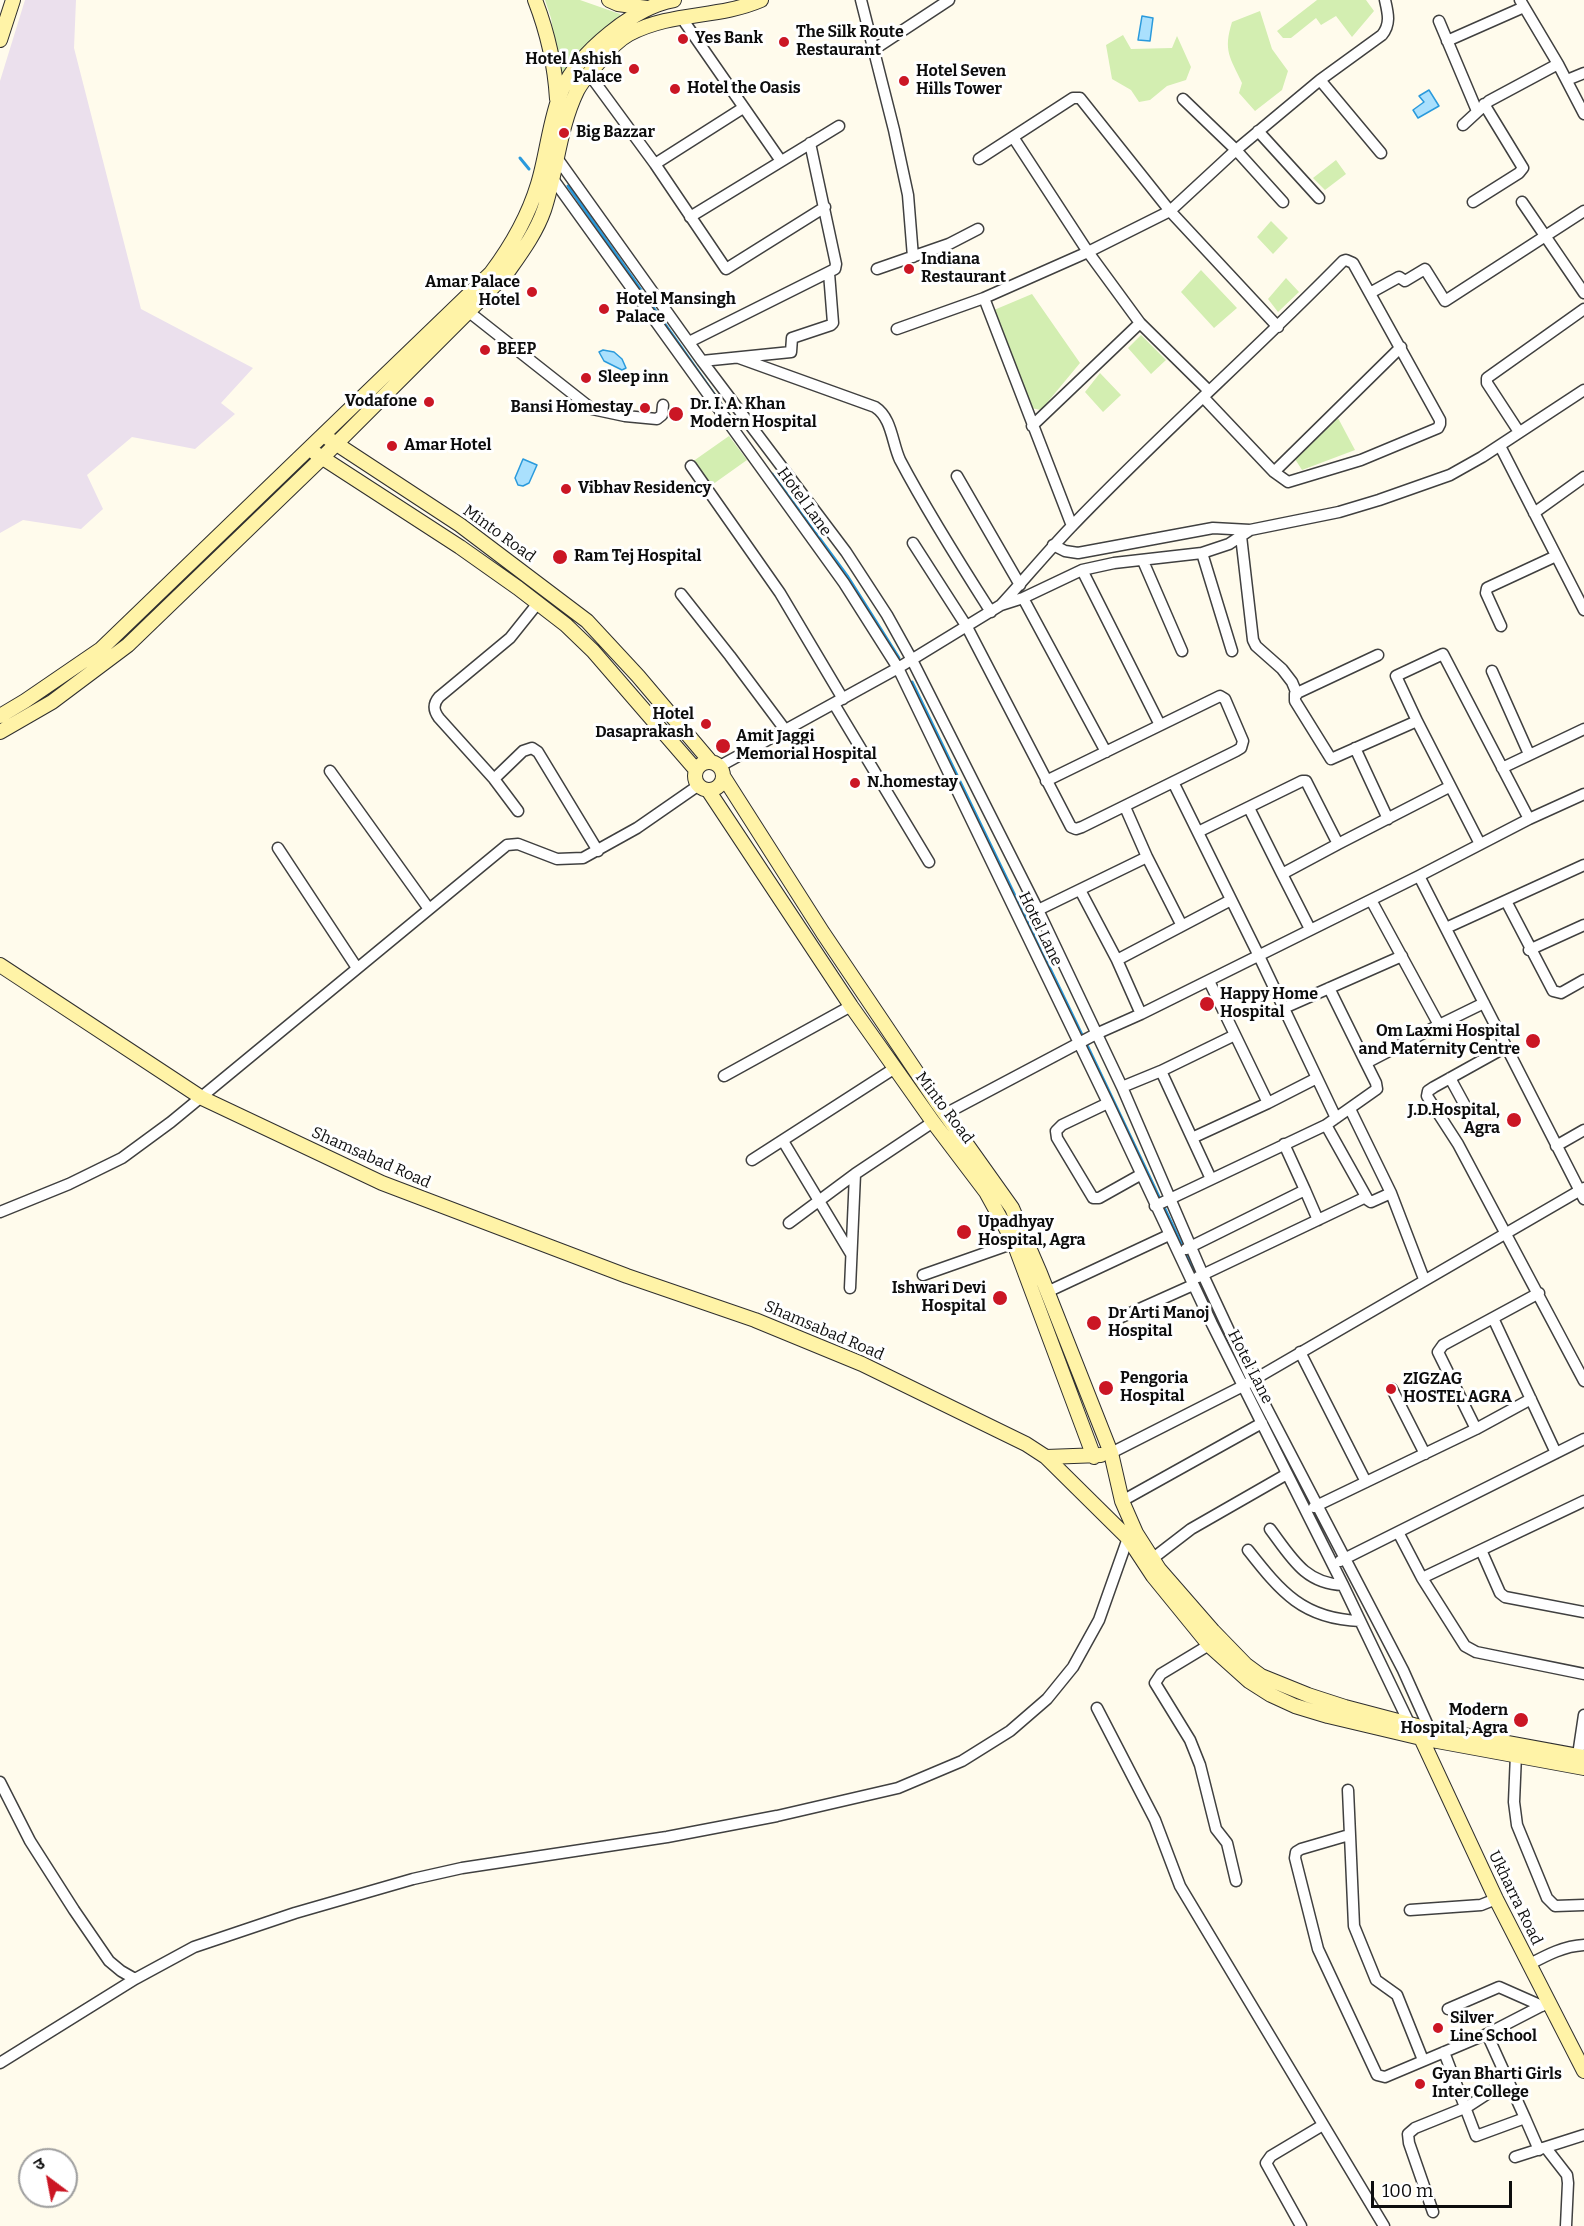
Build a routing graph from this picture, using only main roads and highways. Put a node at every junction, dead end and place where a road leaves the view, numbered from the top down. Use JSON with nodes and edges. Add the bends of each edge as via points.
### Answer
{"nodes":[{"id":1,"x":13,"y":0,"type":"edge"},
{"id":2,"x":535,"y":0,"type":"edge"},
{"id":3,"x":609,"y":0,"type":"edge"},
{"id":4,"x":674,"y":0,"type":"edge"},
{"id":5,"x":761,"y":0,"type":"edge"},
{"id":6,"x":647,"y":8,"type":"junction"},
{"id":7,"x":0,"y":40,"type":"edge"},
{"id":8,"x":557,"y":107,"type":"junction"},
{"id":9,"x":323,"y":435,"type":"junction"},
{"id":10,"x":336,"y":443,"type":"junction"},
{"id":11,"x":309,"y":449,"type":"junction"},
{"id":12,"x":323,"y":457,"type":"junction"},
{"id":13,"x":468,"y":531,"type":"junction"},
{"id":14,"x":458,"y":546,"type":"junction"},
{"id":15,"x":0,"y":716,"type":"edge"},
{"id":16,"x":0,"y":732,"type":"edge"},
{"id":17,"x":718,"y":768,"type":"junction"},
{"id":18,"x":696,"y":770,"type":"junction"},
{"id":19,"x":704,"y":788,"type":"junction"},
{"id":20,"x":0,"y":966,"type":"edge"},
{"id":21,"x":1111,"y":1453,"type":"junction"},
{"id":22,"x":1046,"y":1457,"type":"junction"},
{"id":23,"x":1094,"y":1457,"type":"junction"},
{"id":24,"x":1132,"y":1535,"type":"junction"},
{"id":25,"x":1214,"y":1642,"type":"junction"},
{"id":26,"x":1426,"y":1735,"type":"junction"},
{"id":27,"x":1581,"y":1756,"type":"edge"},
{"id":28,"x":1584,"y":1768,"type":"edge"},
{"id":29,"x":1584,"y":2071,"type":"edge"}],
"edges":[{"from":1,"to":7,"type":"main road"},
{"from":2,"to":8,"type":"main road","via":[[554,69]]},
{"from":3,"to":6,"type":"main road"},
{"from":4,"to":6,"type":"main road"},
{"from":5,"to":10,"type":"main road","via":[[748,6],[650,24],[626,36],[605,54],[574,98],[543,213],[528,243],[507,273]]},
{"from":6,"to":8,"type":"main road","via":[[580,63],[562,90]]},
{"from":8,"to":9,"type":"main road","via":[[538,184],[514,242],[491,273]]},
{"from":9,"to":10,"type":"main road","name":"Minto Road"},
{"from":9,"to":11,"type":"main road"},
{"from":10,"to":12,"type":"main road"},
{"from":10,"to":13,"type":"main road","name":"Minto Road"},
{"from":11,"to":12,"type":"main road","name":"Minto Road"},
{"from":11,"to":15,"type":"main road","via":[[101,649]]},
{"from":12,"to":14,"type":"main road","name":"Minto Road"},
{"from":12,"to":16,"type":"main road","via":[[111,660],[52,702]]},
{"from":13,"to":14,"type":"main road"},
{"from":13,"to":17,"type":"main road","name":"Minto Road","via":[[587,621]]},
{"from":14,"to":18,"type":"main road","name":"Minto Road","via":[[567,625]]},
{"from":17,"to":18,"type":"main road","via":[[699,765]]},
{"from":17,"to":19,"type":"main road","via":[[719,785]]},
{"from":17,"to":21,"type":"main road","name":"Minto Road","via":[[823,933],[1012,1208]]},
{"from":18,"to":19,"type":"main road","via":[[696,780]]},
{"from":19,"to":23,"type":"main road","name":"Minto Road","via":[[851,1006],[986,1192],[1014,1243]]},
{"from":20,"to":22,"type":"main road","name":"Shamsabad Road","via":[[202,1098],[382,1183],[755,1320],[862,1364]]},
{"from":21,"to":23,"type":"main road"},
{"from":21,"to":24,"type":"main road","name":"Minto Road"},
{"from":22,"to":23,"type":"main road"},
{"from":22,"to":24,"type":"main road","name":"Shamsabad Road"},
{"from":24,"to":25,"type":"main road","name":"Shamsabad Road"},
{"from":24,"to":25,"type":"main road","name":"Shamsabad Road","via":[[1158,1583]]},
{"from":25,"to":26,"type":"main road","name":"Shamsabad Road","via":[[1278,1684],[1408,1724]]},
{"from":25,"to":26,"type":"main road","name":"Shamsabad Road","via":[[1249,1681],[1279,1699],[1328,1716]]},
{"from":26,"to":27,"type":"main road","name":"Shamsabad Road"},
{"from":26,"to":28,"type":"main road","name":"Shamsabad Road"},
{"from":26,"to":29,"type":"main road","name":"Ukharra Road","via":[[1545,2004]]}]}
